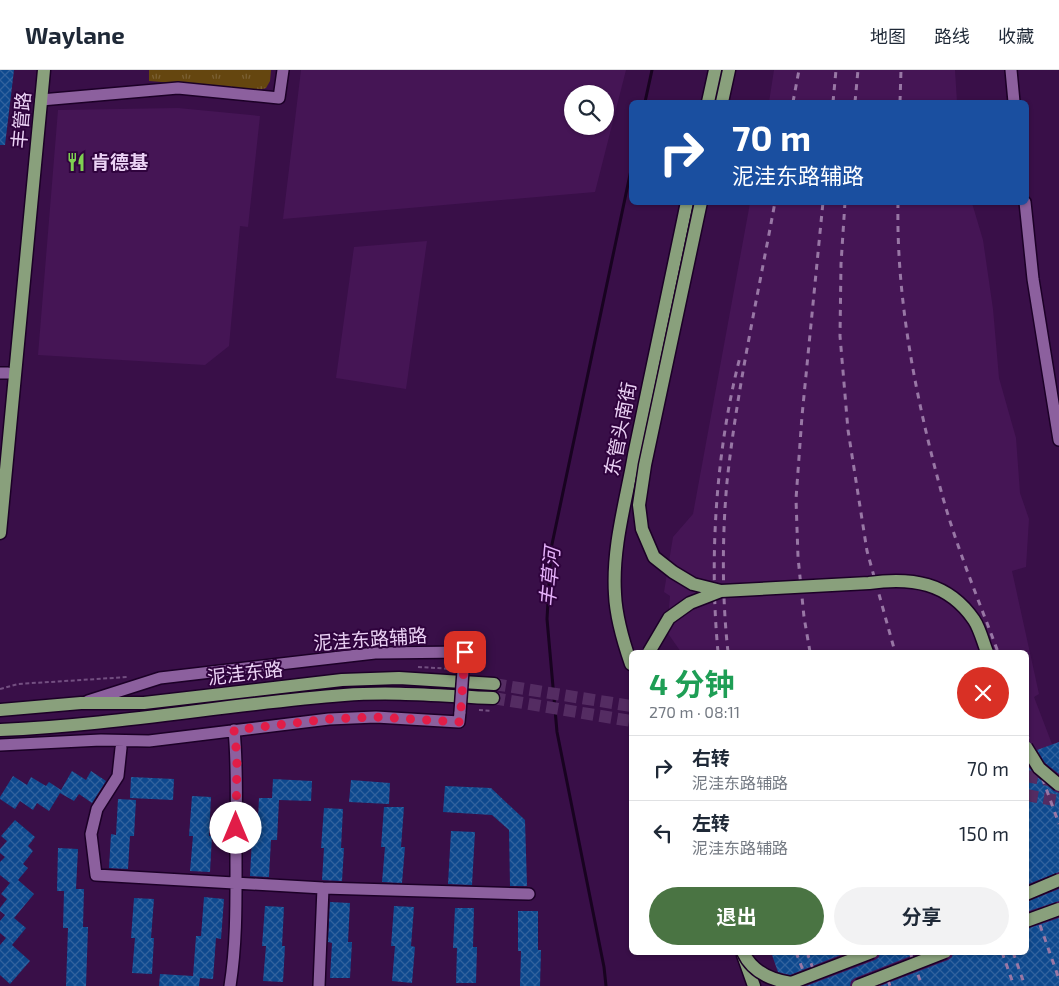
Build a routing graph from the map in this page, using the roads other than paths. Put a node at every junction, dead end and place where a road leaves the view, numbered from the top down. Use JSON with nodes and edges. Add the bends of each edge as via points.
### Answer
{"nodes":[{"id":1,"x":36,"y":70,"type":"edge"},
{"id":2,"x":44,"y":70,"type":"edge"},
{"id":3,"x":283,"y":70,"type":"edge"},
{"id":4,"x":715,"y":70,"type":"edge"},
{"id":5,"x":729,"y":70,"type":"edge"},
{"id":6,"x":1011,"y":70,"type":"edge"},
{"id":7,"x":41,"y":100,"type":"junction"},
{"id":8,"x":708,"y":100,"type":"edge"},
{"id":9,"x":722,"y":100,"type":"edge"},
{"id":10,"x":1014,"y":100,"type":"edge"},
{"id":11,"x":686,"y":205,"type":"edge"},
{"id":12,"x":700,"y":205,"type":"edge"},
{"id":13,"x":1025,"y":205,"type":"edge"},
{"id":14,"x":4,"y":373,"type":"edge"},
{"id":15,"x":1059,"y":440,"type":"edge"},
{"id":16,"x":0,"y":453,"type":"edge"},
{"id":17,"x":0,"y":533,"type":"edge"},
{"id":18,"x":721,"y":591,"type":"junction"},
{"id":19,"x":650,"y":650,"type":"edge"},
{"id":20,"x":986,"y":650,"type":"edge"},
{"id":21,"x":629,"y":657,"type":"edge"},
{"id":22,"x":494,"y":684,"type":"tunnel mouth"},
{"id":23,"x":493,"y":698,"type":"tunnel mouth"},
{"id":24,"x":81,"y":703,"type":"junction"},
{"id":25,"x":0,"y":710,"type":"edge"},
{"id":26,"x":0,"y":730,"type":"edge"},
{"id":27,"x":234,"y":730,"type":"junction"},
{"id":28,"x":0,"y":745,"type":"edge"},
{"id":29,"x":120,"y":748,"type":"dead end"},
{"id":30,"x":1029,"y":752,"type":"edge"},
{"id":31,"x":1059,"y":785,"type":"edge"},
{"id":32,"x":1059,"y":880,"type":"edge"},
{"id":33,"x":236,"y":882,"type":"junction"},
{"id":34,"x":323,"y":888,"type":"junction"},
{"id":35,"x":1029,"y":893,"type":"edge"},
{"id":36,"x":529,"y":894,"type":"dead end"},
{"id":37,"x":1059,"y":909,"type":"edge"},
{"id":38,"x":1029,"y":920,"type":"edge"},
{"id":39,"x":744,"y":955,"type":"edge"},
{"id":40,"x":744,"y":955,"type":"edge"},
{"id":41,"x":864,"y":955,"type":"edge"},
{"id":42,"x":937,"y":955,"type":"edge"},
{"id":43,"x":230,"y":986,"type":"edge"},
{"id":44,"x":319,"y":986,"type":"edge"},
{"id":45,"x":754,"y":986,"type":"edge"},
{"id":46,"x":858,"y":986,"type":"edge"}],
"edges":[{"from":1,"to":14,"type":"main road","name":"丰管路"},
{"from":2,"to":7,"type":"main road","name":"丰管路"},
{"from":3,"to":7,"type":"street","via":[[279,98],[178,88]]},
{"from":4,"to":8,"type":"main road"},
{"from":5,"to":9,"type":"main road"},
{"from":6,"to":10,"type":"street"},
{"from":7,"to":17,"type":"main road","name":"丰管路"},
{"from":11,"to":21,"type":"main road","name":"东管头南街","via":[[618,542],[615,594]]},
{"from":12,"to":18,"type":"main road","name":"东管头南街","bridge":true,"via":[[639,505],[642,529],[654,556],[693,584]]},
{"from":13,"to":15,"type":"street","via":[[1033,279]]},
{"from":14,"to":16,"type":"main road","name":"丰管路"},
{"from":18,"to":19,"type":"main road","bridge":true,"via":[[690,602],[670,618]]},
{"from":18,"to":20,"type":"main road","bridge":true,"via":[[917,581],[955,598],[975,621]]},
{"from":22,"to":24,"type":"main road","name":"泥洼东路","via":[[399,678],[342,680],[144,703]]},
{"from":23,"to":26,"type":"main road","name":"泥洼东路","via":[[346,695],[78,726]]},
{"from":24,"to":25,"type":"main road","name":"泥洼东路"},
{"from":24,"to":27,"type":"street","name":"泥洼东路辅路","bridge":true,"via":[[160,678],[375,653],[465,652],[460,722],[376,717]]},
{"from":27,"to":28,"type":"street","name":"泥洼东路辅路","via":[[134,742],[101,740]]},
{"from":27,"to":33,"type":"street","via":[[237,756]]},
{"from":29,"to":33,"type":"street","via":[[118,776],[97,809],[91,834],[96,875]]},
{"from":30,"to":31,"type":"main road","bridge":true,"via":[[1039,768]]},
{"from":32,"to":35,"type":"main road","bridge":true},
{"from":33,"to":34,"type":"street"},
{"from":33,"to":43,"type":"street","via":[[234,961]]},
{"from":34,"to":36,"type":"street"},
{"from":34,"to":44,"type":"street"},
{"from":37,"to":38,"type":"main road","bridge":true},
{"from":39,"to":41,"type":"main road","bridge":true,"via":[[765,976],[790,983]]},
{"from":40,"to":45,"type":"main road","bridge":true},
{"from":42,"to":46,"type":"main road","bridge":true}]}
